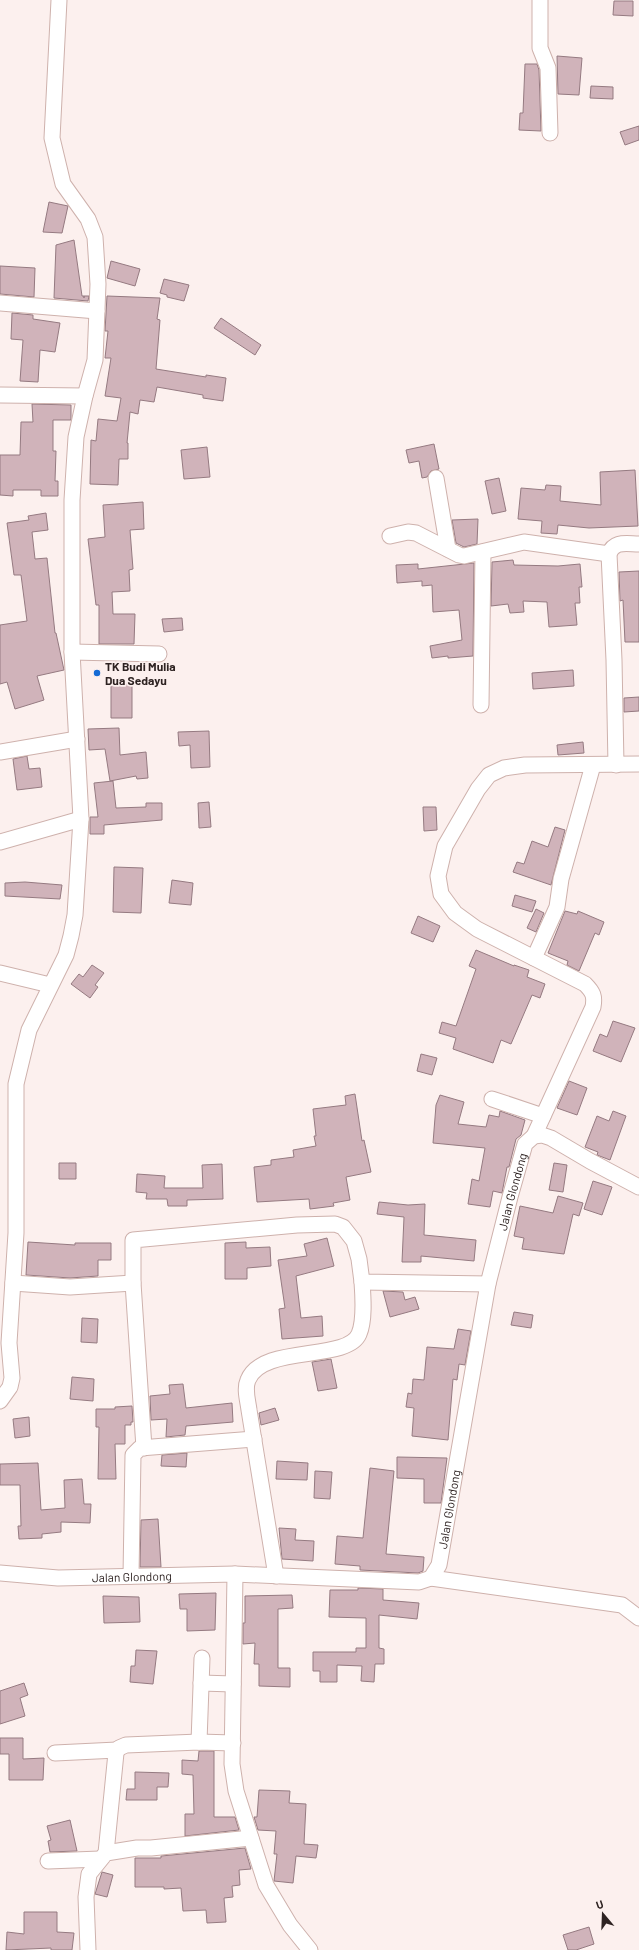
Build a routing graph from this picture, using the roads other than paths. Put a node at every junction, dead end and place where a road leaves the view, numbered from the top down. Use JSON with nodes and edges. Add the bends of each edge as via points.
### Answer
{"nodes":[{"id":1,"x":59,"y":0,"type":"edge"},
{"id":2,"x":540,"y":0,"type":"edge"},
{"id":3,"x":550,"y":133,"type":"dead end"},
{"id":4,"x":0,"y":303,"type":"edge"},
{"id":5,"x":97,"y":311,"type":"junction"},
{"id":6,"x":0,"y":395,"type":"edge"},
{"id":7,"x":85,"y":396,"type":"junction"},
{"id":8,"x":436,"y":478,"type":"dead end"},
{"id":9,"x":390,"y":536,"type":"dead end"},
{"id":10,"x":639,"y":544,"type":"edge"},
{"id":11,"x":448,"y":549,"type":"junction"},
{"id":12,"x":483,"y":552,"type":"junction"},
{"id":13,"x":609,"y":554,"type":"junction"},
{"id":14,"x":72,"y":652,"type":"junction"},
{"id":15,"x":159,"y":654,"type":"dead end"},
{"id":16,"x":481,"y":705,"type":"dead end"},
{"id":17,"x":77,"y":739,"type":"junction"},
{"id":18,"x":0,"y":752,"type":"edge"},
{"id":19,"x":616,"y":764,"type":"junction"},
{"id":20,"x":639,"y":764,"type":"edge"},
{"id":21,"x":593,"y":765,"type":"junction"},
{"id":22,"x":81,"y":819,"type":"junction"},
{"id":23,"x":0,"y":842,"type":"edge"},
{"id":24,"x":534,"y":958,"type":"junction"},
{"id":25,"x":0,"y":973,"type":"edge"},
{"id":26,"x":50,"y":985,"type":"junction"},
{"id":27,"x":492,"y":1099,"type":"dead end"},
{"id":28,"x":543,"y":1116,"type":"junction"},
{"id":29,"x":534,"y":1136,"type":"junction"},
{"id":30,"x":639,"y":1187,"type":"edge"},
{"id":31,"x":362,"y":1282,"type":"junction"},
{"id":32,"x":13,"y":1283,"type":"junction"},
{"id":33,"x":133,"y":1283,"type":"junction"},
{"id":34,"x":488,"y":1284,"type":"junction"},
{"id":35,"x":0,"y":1401,"type":"edge"},
{"id":36,"x":254,"y":1439,"type":"junction"},
{"id":37,"x":144,"y":1448,"type":"junction"},
{"id":38,"x":0,"y":1574,"type":"edge"},
{"id":39,"x":236,"y":1574,"type":"junction"},
{"id":40,"x":131,"y":1576,"type":"junction"},
{"id":41,"x":276,"y":1576,"type":"junction"},
{"id":42,"x":431,"y":1578,"type":"junction"},
{"id":43,"x":639,"y":1618,"type":"edge"},
{"id":44,"x":202,"y":1658,"type":"dead end"},
{"id":45,"x":201,"y":1683,"type":"junction"},
{"id":46,"x":233,"y":1684,"type":"junction"},
{"id":47,"x":199,"y":1742,"type":"junction"},
{"id":48,"x":233,"y":1742,"type":"junction"},
{"id":49,"x":117,"y":1750,"type":"junction"},
{"id":50,"x":55,"y":1752,"type":"dead end"},
{"id":51,"x":251,"y":1838,"type":"junction"},
{"id":52,"x":103,"y":1856,"type":"junction"},
{"id":53,"x":48,"y":1861,"type":"dead end"},
{"id":54,"x":88,"y":1950,"type":"edge"},
{"id":55,"x":310,"y":1950,"type":"edge"}],
"edges":[{"from":1,"to":5,"type":"street","via":[[52,138],[63,184],[88,219],[95,236]]},
{"from":2,"to":3,"type":"street","via":[[540,48],[548,68]]},
{"from":4,"to":5,"type":"street"},
{"from":5,"to":7,"type":"street","via":[[95,360]]},
{"from":6,"to":7,"type":"street"},
{"from":7,"to":14,"type":"street","via":[[76,437],[72,500]]},
{"from":8,"to":11,"type":"street"},
{"from":9,"to":11,"type":"street","via":[[416,532]]},
{"from":10,"to":13,"type":"street","via":[[618,544]]},
{"from":11,"to":12,"type":"street","via":[[464,556]]},
{"from":12,"to":13,"type":"street","via":[[524,542]]},
{"from":12,"to":16,"type":"street"},
{"from":13,"to":19,"type":"street"},
{"from":14,"to":15,"type":"street"},
{"from":14,"to":17,"type":"street"},
{"from":17,"to":18,"type":"street"},
{"from":17,"to":22,"type":"street"},
{"from":19,"to":20,"type":"street"},
{"from":19,"to":21,"type":"street"},
{"from":21,"to":24,"type":"street","via":[[561,879],[557,907]]},
{"from":21,"to":24,"type":"street","via":[[525,765],[504,768],[489,775],[445,846],[438,876],[441,894],[454,913],[477,929]]},
{"from":22,"to":23,"type":"street"},
{"from":22,"to":26,"type":"street","via":[[76,915],[66,955]]},
{"from":24,"to":28,"type":"street","name":"Jalan Glondong","via":[[585,984],[592,991],[594,998],[593,1007]]},
{"from":25,"to":26,"type":"street"},
{"from":26,"to":32,"type":"street","via":[[29,1030],[16,1084],[16,1233]]},
{"from":27,"to":28,"type":"street"},
{"from":28,"to":29,"type":"street","name":"Jalan Glondong"},
{"from":29,"to":30,"type":"street","via":[[551,1138]]},
{"from":29,"to":34,"type":"street","name":"Jalan Glondong","via":[[525,1144]]},
{"from":31,"to":33,"type":"street","via":[[354,1241],[343,1227],[335,1224],[297,1225],[133,1240]]},
{"from":31,"to":34,"type":"street"},
{"from":31,"to":36,"type":"street","via":[[360,1333],[355,1340],[322,1351],[275,1360],[254,1371],[248,1380],[247,1392]]},
{"from":32,"to":33,"type":"street","via":[[70,1287]]},
{"from":32,"to":35,"type":"street","via":[[9,1343],[12,1378],[10,1387]]},
{"from":33,"to":37,"type":"street"},
{"from":34,"to":42,"type":"street","name":"Jalan Glondong","via":[[439,1565]]},
{"from":36,"to":37,"type":"street"},
{"from":36,"to":41,"type":"street"},
{"from":37,"to":40,"type":"street","via":[[133,1454]]},
{"from":38,"to":40,"type":"street","name":"Jalan Glondong","via":[[58,1578]]},
{"from":39,"to":40,"type":"street","name":"Jalan Glondong"},
{"from":39,"to":41,"type":"street","name":"Jalan Glondong"},
{"from":39,"to":46,"type":"street"},
{"from":41,"to":42,"type":"street","name":"Jalan Glondong","via":[[419,1582]]},
{"from":42,"to":43,"type":"street","via":[[622,1605]]},
{"from":44,"to":45,"type":"street"},
{"from":45,"to":46,"type":"street"},
{"from":45,"to":47,"type":"street"},
{"from":46,"to":48,"type":"street"},
{"from":47,"to":48,"type":"street"},
{"from":47,"to":49,"type":"street","via":[[126,1745]]},
{"from":48,"to":51,"type":"street","via":[[232,1764],[236,1791]]},
{"from":49,"to":50,"type":"street"},
{"from":49,"to":52,"type":"street"},
{"from":51,"to":52,"type":"street","via":[[137,1848]]},
{"from":51,"to":55,"type":"street","via":[[266,1885],[290,1926]]},
{"from":52,"to":53,"type":"street"},
{"from":52,"to":54,"type":"street","via":[[88,1874]]}]}
